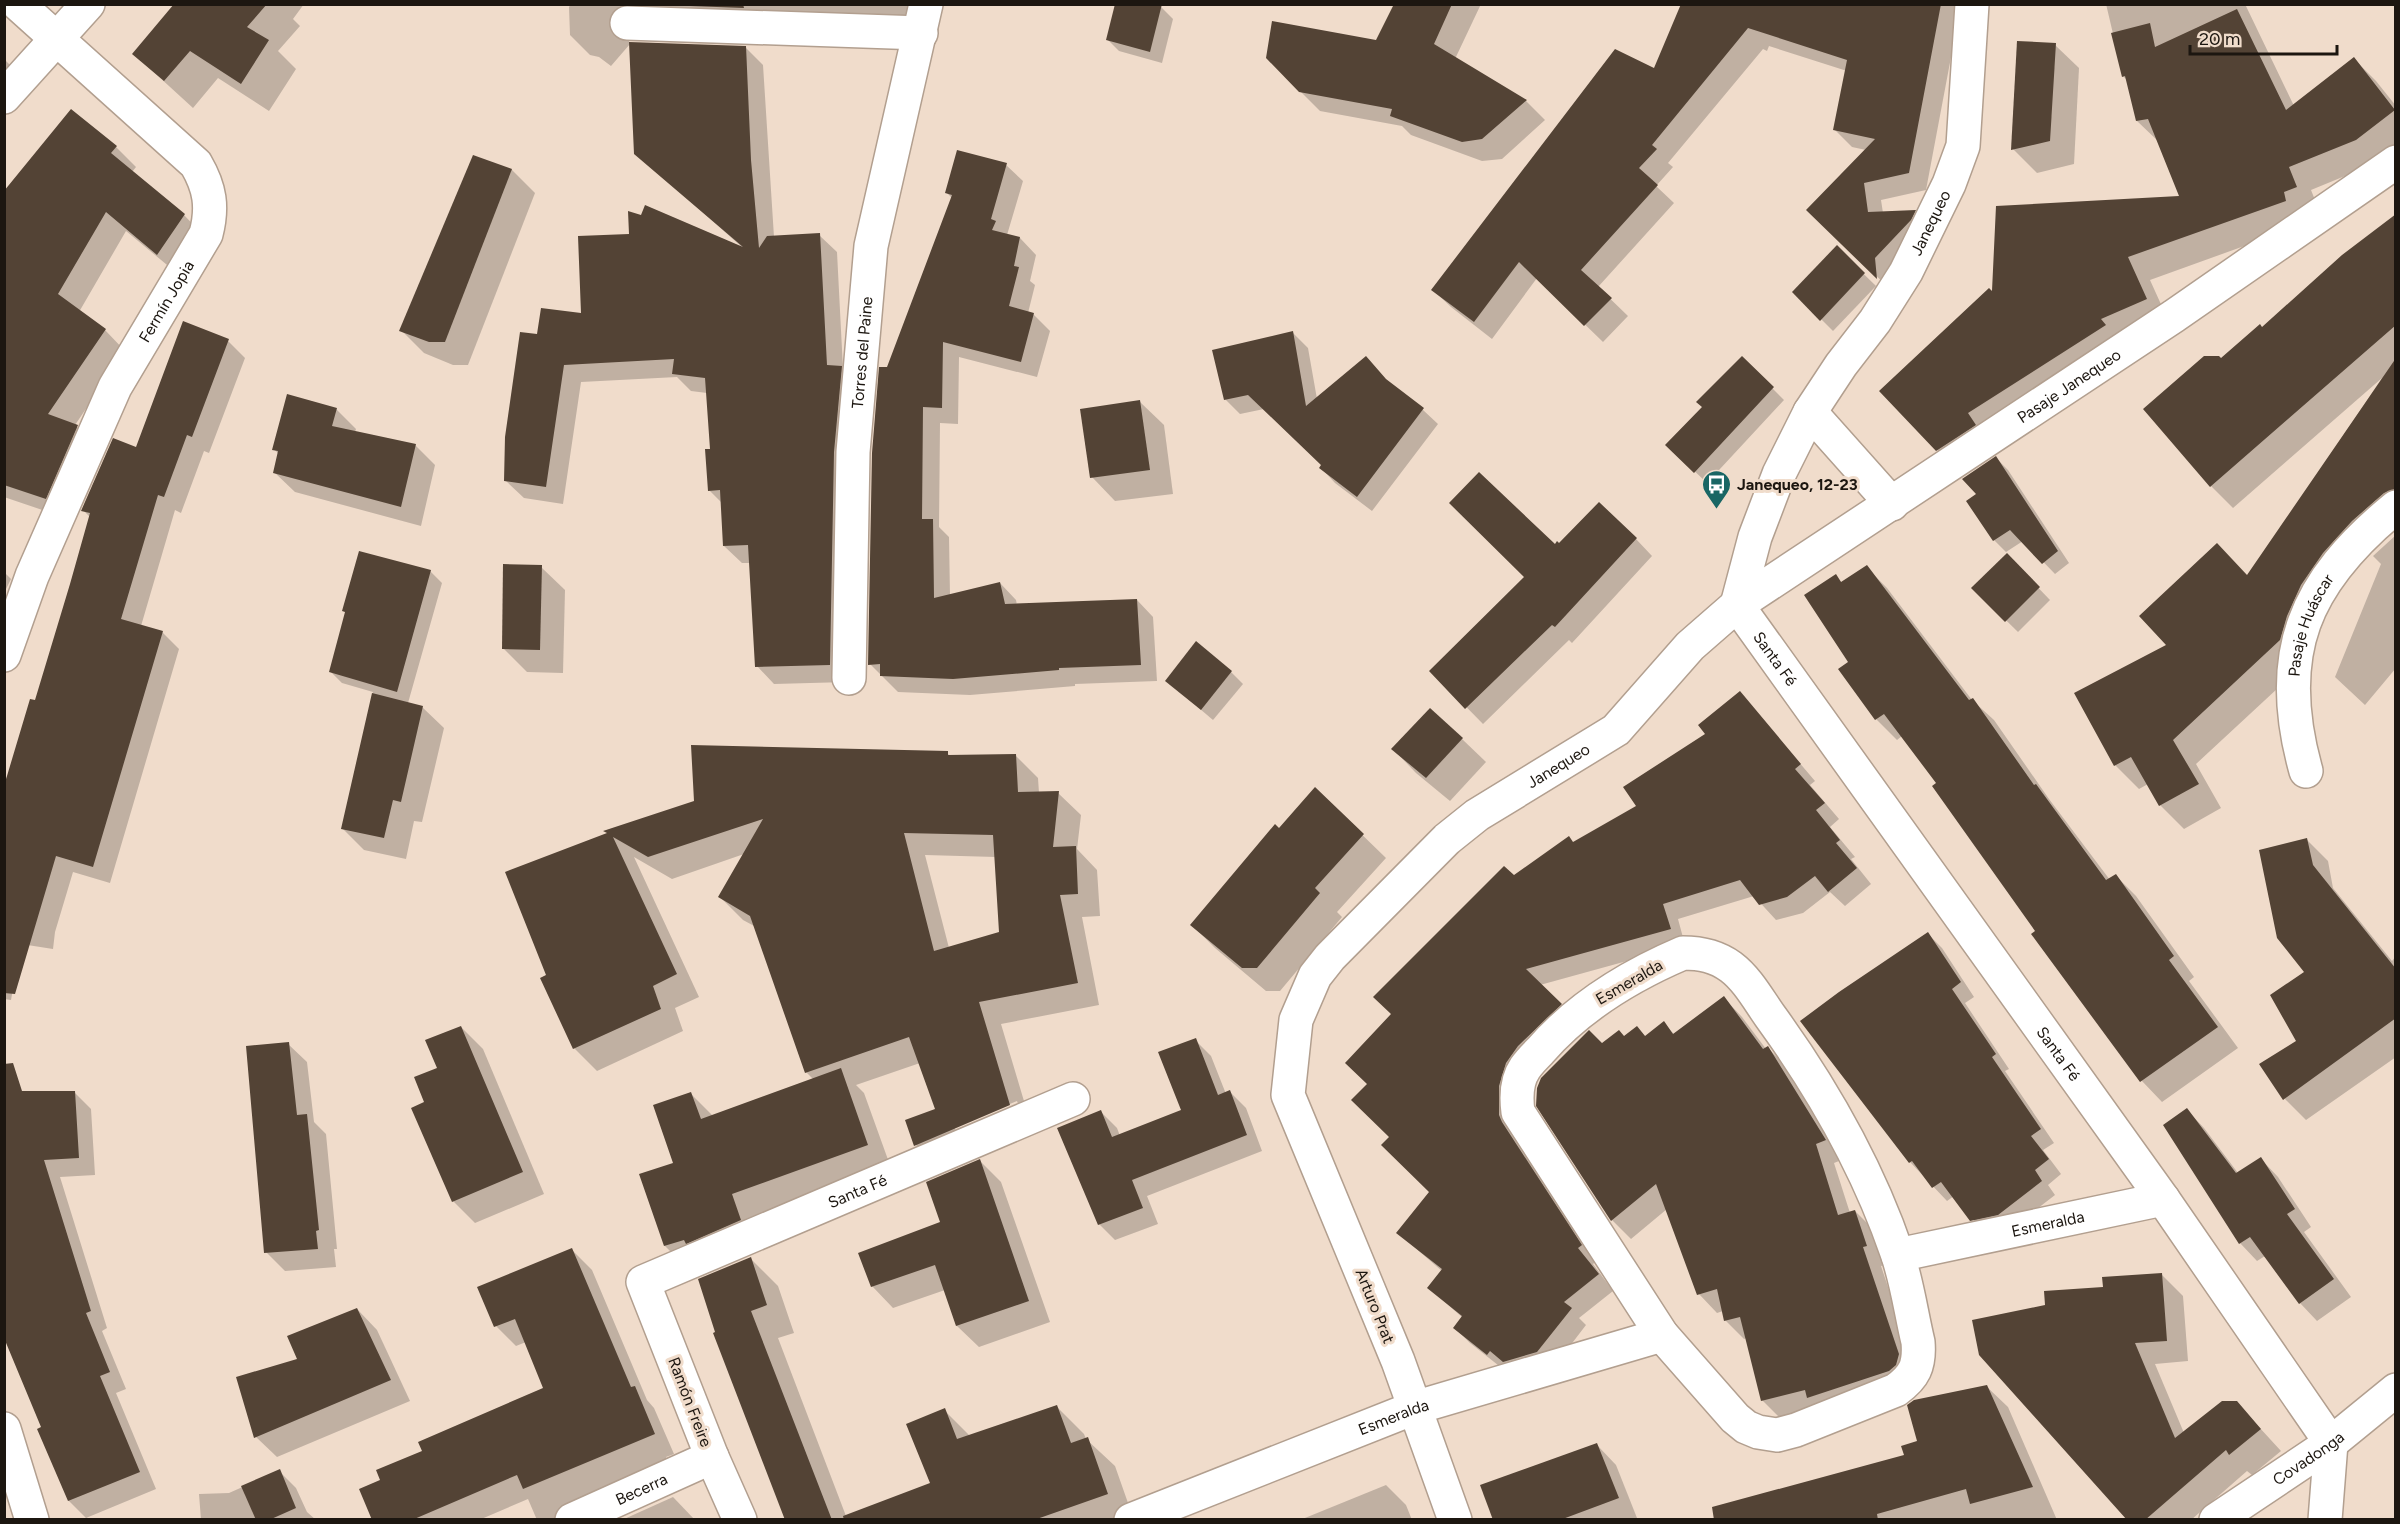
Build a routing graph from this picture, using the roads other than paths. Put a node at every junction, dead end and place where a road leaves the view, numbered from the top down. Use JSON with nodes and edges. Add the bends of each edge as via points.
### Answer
{"nodes":[{"id":1,"x":18,"y":4,"type":"edge"},
{"id":2,"x":88,"y":4,"type":"edge"},
{"id":3,"x":1972,"y":4,"type":"edge"},
{"id":4,"x":923,"y":19,"type":"edge"},
{"id":5,"x":627,"y":23,"type":"dead end"},
{"id":6,"x":57,"y":40,"type":"junction"},
{"id":7,"x":4,"y":97,"type":"edge"},
{"id":8,"x":2396,"y":162,"type":"edge"},
{"id":9,"x":1810,"y":412,"type":"junction"},
{"id":10,"x":1892,"y":504,"type":"junction"},
{"id":11,"x":2396,"y":507,"type":"edge"},
{"id":12,"x":1737,"y":605,"type":"junction"},
{"id":13,"x":4,"y":655,"type":"edge"},
{"id":14,"x":849,"y":678,"type":"dead end"},
{"id":15,"x":2306,"y":771,"type":"dead end"},
{"id":16,"x":1288,"y":1095,"type":"joint"},
{"id":17,"x":1073,"y":1099,"type":"dead end"},
{"id":18,"x":2163,"y":1198,"type":"junction"},
{"id":19,"x":1898,"y":1255,"type":"junction"},
{"id":20,"x":643,"y":1282,"type":"joint"},
{"id":21,"x":1662,"y":1335,"type":"junction"},
{"id":22,"x":2396,"y":1390,"type":"edge"},
{"id":23,"x":1413,"y":1408,"type":"junction"},
{"id":24,"x":4,"y":1429,"type":"edge"},
{"id":25,"x":2331,"y":1443,"type":"junction"},
{"id":26,"x":711,"y":1457,"type":"junction"},
{"id":27,"x":32,"y":1520,"type":"edge"},
{"id":28,"x":572,"y":1520,"type":"edge"},
{"id":29,"x":740,"y":1520,"type":"edge"},
{"id":30,"x":1131,"y":1520,"type":"edge"},
{"id":31,"x":1455,"y":1520,"type":"edge"},
{"id":32,"x":2216,"y":1520,"type":"edge"},
{"id":33,"x":2325,"y":1520,"type":"edge"}],
"edges":[{"from":1,"to":6,"type":"street","name":"Fermín Jopia"},
{"from":2,"to":6,"type":"street"},
{"from":3,"to":9,"type":"street","name":"Janequeo","via":[[1963,146],[1949,184],[1906,272]]},
{"from":4,"to":5,"type":"street","name":"Torres del Paine"},
{"from":4,"to":14,"type":"street","name":"Torres del Paine","via":[[871,246],[853,452]]},
{"from":6,"to":7,"type":"street"},
{"from":6,"to":13,"type":"street","name":"Fermín Jopia","via":[[195,164],[210,196],[210,216],[206,234],[115,387],[32,576]]},
{"from":8,"to":10,"type":"street","name":"Pasaje Janequeo"},
{"from":9,"to":10,"type":"street"},
{"from":9,"to":12,"type":"street","name":"Janequeo","via":[[1779,474],[1755,537]]},
{"from":10,"to":12,"type":"street","name":"Pasaje Janequeo"},
{"from":11,"to":15,"type":"street","name":"Pasaje Huáscar","via":[[2353,544],[2326,578],[2300,637],[2293,670],[2292,704]]},
{"from":12,"to":16,"type":"street","name":"Janequeo","via":[[1690,646],[1616,730],[1477,816],[1447,839],[1330,957],[1315,976],[1296,1020]]},
{"from":12,"to":18,"type":"street","name":"Santa Fé"},
{"from":16,"to":23,"type":"street","name":"Arturo Prat","via":[[1398,1362]]},
{"from":17,"to":20,"type":"street","name":"Santa Fé"},
{"from":18,"to":19,"type":"street","name":"Esmeralda"},
{"from":18,"to":25,"type":"street","name":"Santa Fé"},
{"from":19,"to":21,"type":"street","name":"Esmeralda","via":[[1918,1342],[1916,1367],[1908,1381],[1896,1390],[1796,1430],[1778,1434],[1746,1426]]},
{"from":19,"to":21,"type":"street","name":"Esmeralda","via":[[1848,1140],[1799,1057],[1741,975],[1715,957],[1683,953],[1627,980],[1572,1018],[1524,1068],[1516,1099],[1524,1124]]},
{"from":20,"to":26,"type":"street","name":"Ramón Freire"},
{"from":21,"to":23,"type":"street","name":"Esmeralda"},
{"from":22,"to":25,"type":"street","name":"Covadonga"},
{"from":23,"to":30,"type":"street","name":"Esmeralda"},
{"from":23,"to":31,"type":"street","name":"Arturo Prat"},
{"from":24,"to":27,"type":"street"},
{"from":25,"to":32,"type":"street","name":"Covadonga"},
{"from":25,"to":33,"type":"street"},
{"from":26,"to":28,"type":"street","name":"Becerra"},
{"from":26,"to":29,"type":"street","name":"Ramón Freire"}]}
